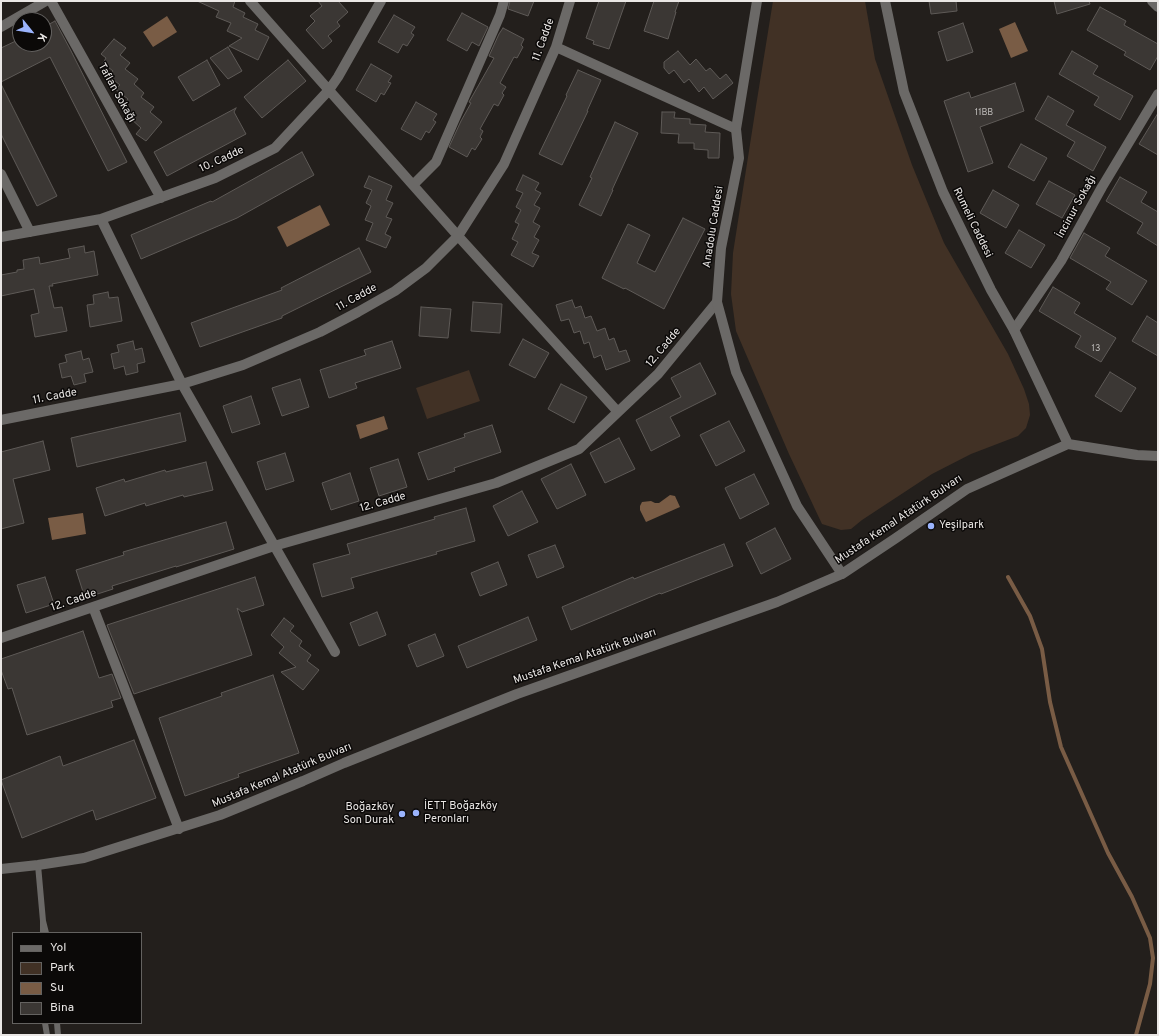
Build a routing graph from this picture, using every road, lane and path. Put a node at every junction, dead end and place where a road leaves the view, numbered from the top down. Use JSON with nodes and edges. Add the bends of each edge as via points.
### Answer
{"nodes":[{"id":1,"x":46,"y":1,"type":"edge"},
{"id":2,"x":51,"y":1,"type":"edge"},
{"id":3,"x":250,"y":1,"type":"edge"},
{"id":4,"x":381,"y":1,"type":"edge"},
{"id":5,"x":504,"y":1,"type":"edge"},
{"id":6,"x":570,"y":1,"type":"edge"},
{"id":7,"x":757,"y":1,"type":"edge"},
{"id":8,"x":885,"y":1,"type":"edge"},
{"id":9,"x":1152,"y":1,"type":"edge"},
{"id":10,"x":1158,"y":7,"type":"edge"},
{"id":11,"x":1,"y":27,"type":"edge"},
{"id":12,"x":556,"y":47,"type":"junction"},
{"id":13,"x":329,"y":90,"type":"junction"},
{"id":14,"x":1158,"y":94,"type":"edge"},
{"id":15,"x":736,"y":129,"type":"junction"},
{"id":16,"x":1,"y":174,"type":"edge"},
{"id":17,"x":413,"y":186,"type":"junction"},
{"id":18,"x":161,"y":198,"type":"junction"},
{"id":19,"x":101,"y":219,"type":"junction"},
{"id":20,"x":30,"y":232,"type":"junction"},
{"id":21,"x":458,"y":236,"type":"junction"},
{"id":22,"x":1,"y":237,"type":"edge"},
{"id":23,"x":717,"y":302,"type":"junction"},
{"id":24,"x":1014,"y":330,"type":"junction"},
{"id":25,"x":182,"y":384,"type":"junction"},
{"id":26,"x":618,"y":412,"type":"junction"},
{"id":27,"x":1,"y":420,"type":"edge"},
{"id":28,"x":1068,"y":444,"type":"junction"},
{"id":29,"x":1158,"y":456,"type":"edge"},
{"id":30,"x":274,"y":546,"type":"junction"},
{"id":31,"x":842,"y":574,"type":"junction"},
{"id":32,"x":93,"y":607,"type":"junction"},
{"id":33,"x":1,"y":638,"type":"edge"},
{"id":34,"x":335,"y":652,"type":"dead end"},
{"id":35,"x":179,"y":829,"type":"junction"},
{"id":36,"x":38,"y":865,"type":"junction"},
{"id":37,"x":1,"y":869,"type":"edge"},
{"id":38,"x":44,"y":932,"type":"edge"},
{"id":39,"x":45,"y":1024,"type":"edge"},
{"id":40,"x":58,"y":1024,"type":"edge"},
{"id":41,"x":47,"y":1035,"type":"edge"},
{"id":42,"x":58,"y":1035,"type":"edge"}],
"edges":[{"from":1,"to":11,"type":"street"},
{"from":2,"to":18,"type":"street","name":"Taflan Sokağı"},
{"from":3,"to":13,"type":"street"},
{"from":4,"to":13,"type":"street","name":"10. Cadde"},
{"from":5,"to":17,"type":"street","via":[[436,162]]},
{"from":6,"to":12,"type":"street","name":"11. Cadde"},
{"from":7,"to":15,"type":"street","name":"Anadolu Caddesi"},
{"from":8,"to":24,"type":"street","name":"Rumeli Caddesi","via":[[904,92],[943,192]]},
{"from":9,"to":10,"type":"street"},
{"from":12,"to":15,"type":"street"},
{"from":12,"to":21,"type":"street","name":"11. Cadde","via":[[504,164]]},
{"from":13,"to":17,"type":"street"},
{"from":13,"to":18,"type":"street","name":"10. Cadde","via":[[275,148],[215,178]]},
{"from":14,"to":24,"type":"street","name":"İncinur Sokağı","via":[[1061,261]]},
{"from":15,"to":23,"type":"street","name":"Anadolu Caddesi","via":[[739,158],[721,248]]},
{"from":16,"to":20,"type":"street"},
{"from":17,"to":21,"type":"street"},
{"from":18,"to":19,"type":"street","name":"10. Cadde"},
{"from":19,"to":20,"type":"street","name":"10. Cadde"},
{"from":19,"to":25,"type":"street"},
{"from":20,"to":22,"type":"street","name":"10. Cadde"},
{"from":21,"to":25,"type":"street","name":"11. Cadde","via":[[426,268],[395,291],[358,312],[320,332],[243,365]]},
{"from":21,"to":26,"type":"street"},
{"from":23,"to":26,"type":"street","name":"12. Cadde","via":[[658,374]]},
{"from":23,"to":31,"type":"street","name":"Anadolu Caddesi","via":[[736,372],[794,499]]},
{"from":24,"to":28,"type":"street","name":"Rumeli Caddesi"},
{"from":25,"to":27,"type":"street","name":"11. Cadde"},
{"from":25,"to":30,"type":"street"},
{"from":26,"to":30,"type":"street","name":"12. Cadde","via":[[579,449],[496,483]]},
{"from":28,"to":29,"type":"street"},
{"from":28,"to":31,"type":"street","name":"Mustafa Kemal Atatürk Bulvarı","via":[[967,489]]},
{"from":30,"to":32,"type":"street","name":"12. Cadde"},
{"from":30,"to":34,"type":"street"},
{"from":31,"to":35,"type":"street","name":"Mustafa Kemal Atatürk Bulvarı","via":[[777,602],[517,694],[220,815]]},
{"from":32,"to":33,"type":"street","name":"12. Cadde"},
{"from":32,"to":35,"type":"street"},
{"from":35,"to":36,"type":"street","name":"Mustafa Kemal Atatürk Bulvarı","via":[[84,858]]},
{"from":36,"to":37,"type":"street","name":"Mustafa Kemal Atatürk Bulvarı"},
{"from":36,"to":38,"type":"lane"},
{"from":39,"to":41,"type":"lane"},
{"from":40,"to":42,"type":"lane"}]}
